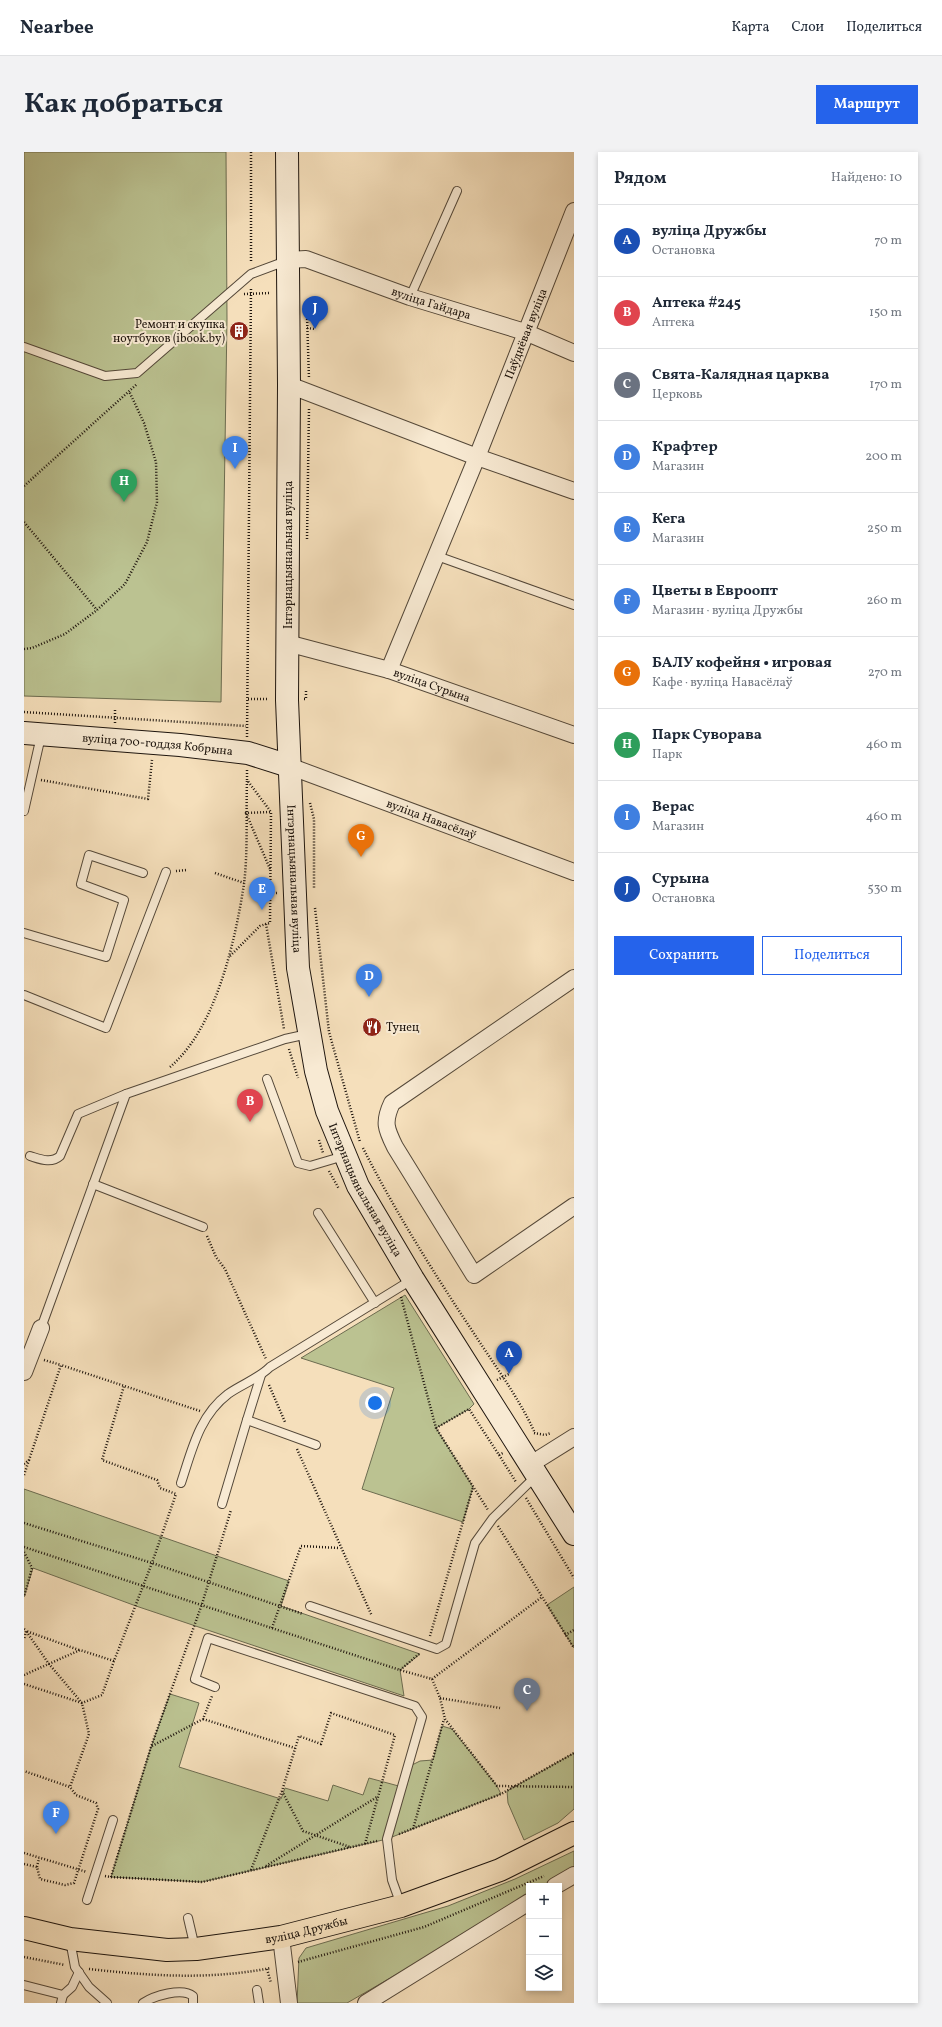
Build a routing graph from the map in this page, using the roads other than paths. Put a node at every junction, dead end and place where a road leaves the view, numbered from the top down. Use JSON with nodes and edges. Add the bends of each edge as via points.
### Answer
{"nodes":[{"id":1,"x":287,"y":152,"type":"edge"},
{"id":2,"x":457,"y":191,"type":"dead end"},
{"id":3,"x":574,"y":211,"type":"edge"},
{"id":4,"x":288,"y":260,"type":"junction"},
{"id":5,"x":410,"y":297,"type":"junction"},
{"id":6,"x":525,"y":332,"type":"junction"},
{"id":7,"x":24,"y":347,"type":"edge"},
{"id":8,"x":574,"y":353,"type":"edge"},
{"id":9,"x":289,"y":385,"type":"junction"},
{"id":10,"x":477,"y":457,"type":"junction"},
{"id":11,"x":574,"y":491,"type":"edge"},
{"id":12,"x":437,"y":556,"type":"junction"},
{"id":13,"x":574,"y":605,"type":"edge"},
{"id":14,"x":287,"y":643,"type":"junction"},
{"id":15,"x":389,"y":670,"type":"junction"},
{"id":16,"x":33,"y":733,"type":"edge"},
{"id":17,"x":574,"y":735,"type":"edge"},
{"id":18,"x":289,"y":766,"type":"junction"},
{"id":19,"x":24,"y":811,"type":"edge"},
{"id":20,"x":143,"y":872,"type":"dead end"},
{"id":21,"x":166,"y":872,"type":"dead end"},
{"id":22,"x":574,"y":872,"type":"edge"},
{"id":23,"x":24,"y":933,"type":"edge"},
{"id":24,"x":574,"y":978,"type":"edge"},
{"id":25,"x":24,"y":995,"type":"edge"},
{"id":26,"x":308,"y":1034,"type":"junction"},
{"id":27,"x":267,"y":1080,"type":"dead end"},
{"id":28,"x":126,"y":1094,"type":"junction"},
{"id":29,"x":30,"y":1156,"type":"dead end"},
{"id":30,"x":344,"y":1156,"type":"junction"},
{"id":31,"x":93,"y":1184,"type":"junction"},
{"id":32,"x":574,"y":1206,"type":"edge"},
{"id":33,"x":318,"y":1213,"type":"dead end"},
{"id":34,"x":203,"y":1227,"type":"road end"},
{"id":35,"x":413,"y":1278,"type":"junction"},
{"id":36,"x":375,"y":1302,"type":"junction"},
{"id":37,"x":41,"y":1328,"type":"joint"},
{"id":38,"x":24,"y":1372,"type":"edge"},
{"id":39,"x":261,"y":1375,"type":"junction"},
{"id":40,"x":247,"y":1420,"type":"junction"},
{"id":41,"x":574,"y":1437,"type":"edge"},
{"id":42,"x":316,"y":1445,"type":"dead end"},
{"id":43,"x":534,"y":1470,"type":"junction"},
{"id":44,"x":181,"y":1483,"type":"dead end"},
{"id":45,"x":222,"y":1504,"type":"dead end"},
{"id":46,"x":574,"y":1534,"type":"edge"},
{"id":47,"x":310,"y":1606,"type":"dead end"},
{"id":48,"x":215,"y":1688,"type":"road end"},
{"id":49,"x":113,"y":1820,"type":"dead end"},
{"id":50,"x":574,"y":1833,"type":"edge"},
{"id":51,"x":574,"y":1875,"type":"edge"},
{"id":52,"x":561,"y":1883,"type":"edge"},
{"id":53,"x":87,"y":1900,"type":"dead end"},
{"id":54,"x":526,"y":1904,"type":"edge"},
{"id":55,"x":401,"y":1906,"type":"junction"},
{"id":56,"x":188,"y":1918,"type":"dead end"},
{"id":57,"x":24,"y":1928,"type":"edge"},
{"id":58,"x":282,"y":1937,"type":"junction"},
{"id":59,"x":70,"y":1939,"type":"junction"},
{"id":60,"x":196,"y":1948,"type":"junction"},
{"id":61,"x":78,"y":1972,"type":"junction"},
{"id":62,"x":24,"y":1985,"type":"edge"},
{"id":63,"x":257,"y":1990,"type":"dead end"},
{"id":64,"x":62,"y":1999,"type":"edge"},
{"id":65,"x":285,"y":1999,"type":"edge"},
{"id":66,"x":107,"y":2003,"type":"edge"},
{"id":67,"x":143,"y":2003,"type":"edge"},
{"id":68,"x":193,"y":2003,"type":"edge"},
{"id":69,"x":259,"y":2003,"type":"edge"},
{"id":70,"x":366,"y":2003,"type":"edge"}],
"edges":[{"from":1,"to":4,"type":"main road","name":"Інтэрнацыянальная вуліца"},
{"from":2,"to":5,"type":"lane"},
{"from":3,"to":6,"type":"street","name":"Паўднёвая вуліца"},
{"from":4,"to":5,"type":"street","name":"вуліца Гайдара","via":[[306,259]]},
{"from":4,"to":7,"type":"lane","via":[[251,274],[137,373],[104,376]]},
{"from":4,"to":9,"type":"main road","name":"Інтэрнацыянальная вуліца"},
{"from":5,"to":6,"type":"street","name":"вуліца Гайдара"},
{"from":6,"to":8,"type":"street","name":"вуліца Гайдара"},
{"from":6,"to":10,"type":"street","name":"Паўднёвая вуліца"},
{"from":9,"to":10,"type":"street"},
{"from":9,"to":14,"type":"main road","name":"Інтэрнацыянальная вуліца"},
{"from":10,"to":11,"type":"street"},
{"from":10,"to":12,"type":"street","name":"Паўднёвая вуліца"},
{"from":12,"to":13,"type":"lane"},
{"from":12,"to":15,"type":"street","name":"Паўднёвая вуліца"},
{"from":14,"to":15,"type":"street","name":"вуліца Сурына"},
{"from":14,"to":18,"type":"main road","name":"Інтэрнацыянальная вуліца"},
{"from":15,"to":17,"type":"street","name":"вуліца Сурына"},
{"from":16,"to":18,"type":"main road","name":"вуліца 700-годдзя Кобрына","via":[[248,753]]},
{"from":16,"to":19,"type":"lane","via":[[32,778]]},
{"from":18,"to":22,"type":"street","name":"вуліца Навасёлаў"},
{"from":18,"to":26,"type":"main road","name":"Інтэрнацыянальная вуліца","via":[[298,968]]},
{"from":20,"to":23,"type":"lane","via":[[89,855],[81,884],[124,900],[106,957]]},
{"from":21,"to":25,"type":"lane","via":[[106,1028]]},
{"from":24,"to":32,"type":"street","via":[[392,1103],[386,1115],[386,1131],[474,1275]]},
{"from":26,"to":28,"type":"lane"},
{"from":26,"to":30,"type":"main road","name":"Інтэрнацыянальная вуліца","via":[[327,1111]]},
{"from":27,"to":30,"type":"lane","via":[[298,1163],[310,1166]]},
{"from":28,"to":29,"type":"lane","via":[[78,1114],[56,1160],[49,1161]]},
{"from":28,"to":31,"type":"lane"},
{"from":30,"to":35,"type":"main road","name":"Інтэрнацыянальная вуліца","via":[[358,1186]]},
{"from":31,"to":34,"type":"lane"},
{"from":31,"to":37,"type":"lane"},
{"from":33,"to":36,"type":"lane"},
{"from":35,"to":36,"type":"lane"},
{"from":35,"to":43,"type":"main road","name":"Інтэрнацыянальная вуліца"},
{"from":36,"to":39,"type":"lane"},
{"from":37,"to":38,"type":"street"},
{"from":39,"to":40,"type":"lane"},
{"from":39,"to":44,"type":"lane","via":[[228,1394],[210,1414],[197,1432]]},
{"from":40,"to":42,"type":"lane"},
{"from":40,"to":45,"type":"lane"},
{"from":41,"to":43,"type":"street"},
{"from":43,"to":46,"type":"main road","name":"Інтэрнацыянальная вуліца"},
{"from":43,"to":47,"type":"lane","via":[[522,1490],[493,1518],[475,1543],[446,1644],[437,1650]]},
{"from":48,"to":55,"type":"lane","via":[[195,1679],[208,1638],[415,1706],[422,1717],[386,1839],[392,1880]]},
{"from":49,"to":53,"type":"lane"},
{"from":50,"to":55,"type":"main road","name":"вуліца Дружбы","via":[[500,1870]]},
{"from":51,"to":52,"type":"street"},
{"from":54,"to":70,"type":"street"},
{"from":55,"to":58,"type":"main road","name":"вуліца Дружбы"},
{"from":56,"to":60,"type":"lane"},
{"from":57,"to":59,"type":"main road","name":"вуліца Дружбы"},
{"from":58,"to":60,"type":"main road","name":"вуліца Дружбы"},
{"from":58,"to":65,"type":"street"},
{"from":59,"to":60,"type":"main road","name":"вуліца Дружбы","via":[[167,1950]]},
{"from":59,"to":61,"type":"lane"},
{"from":61,"to":64,"type":"lane","via":[[72,1987]]},
{"from":61,"to":66,"type":"lane","via":[[88,1987]]},
{"from":62,"to":64,"type":"lane"},
{"from":63,"to":69,"type":"lane"},
{"from":67,"to":68,"type":"lane","via":[[166,1993],[185,1993],[193,1996]]}]}
